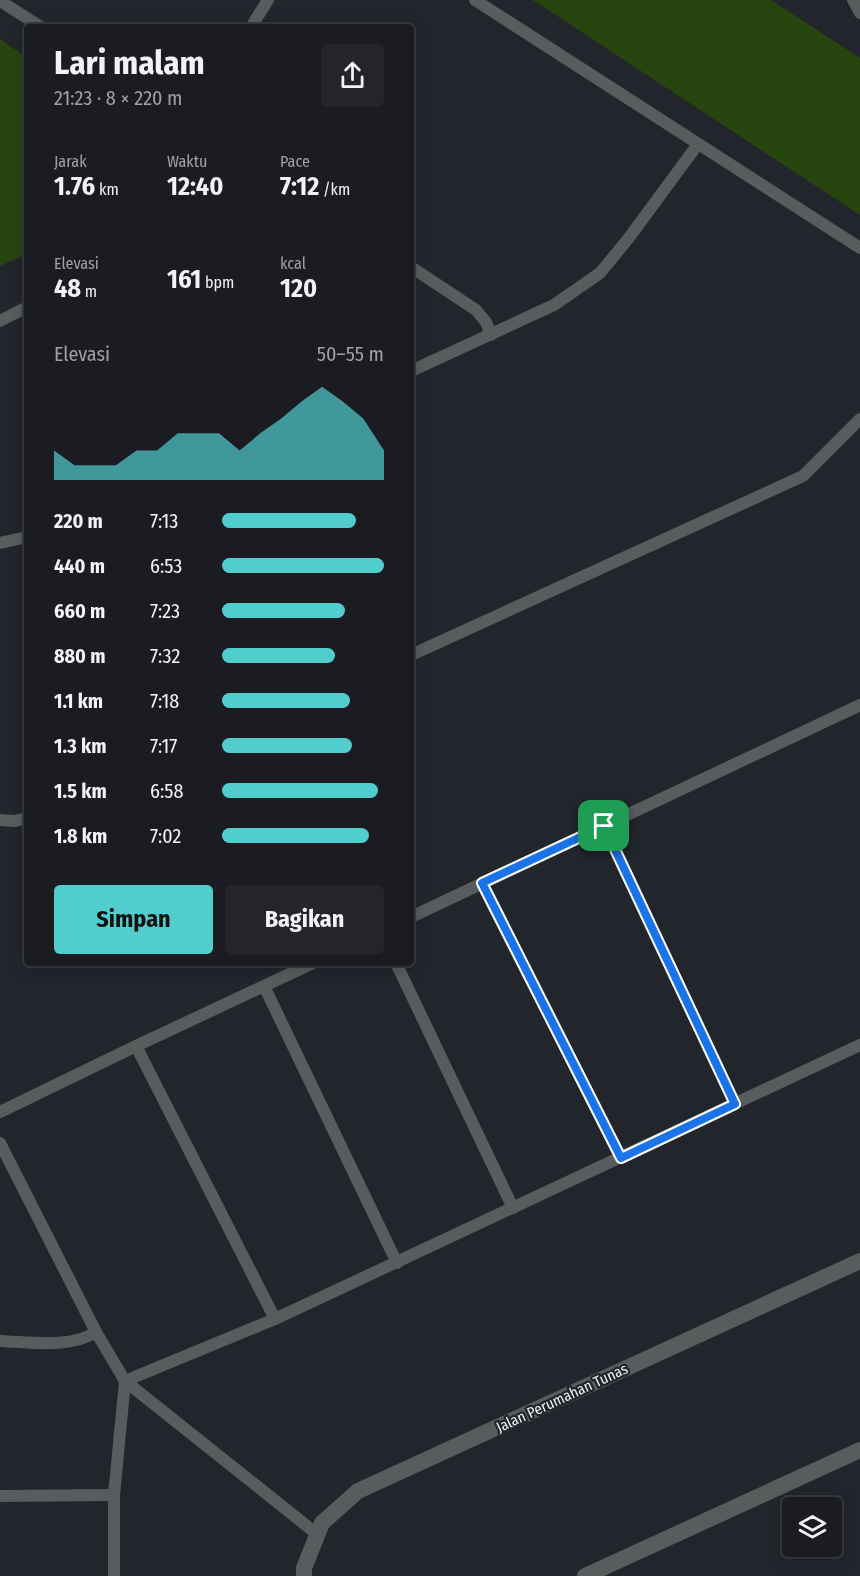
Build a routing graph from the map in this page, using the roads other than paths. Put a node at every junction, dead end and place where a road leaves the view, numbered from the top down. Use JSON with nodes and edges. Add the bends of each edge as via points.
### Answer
{"nodes":[{"id":1,"x":268,"y":0,"type":"edge"},
{"id":2,"x":475,"y":0,"type":"edge"},
{"id":3,"x":853,"y":0,"type":"edge"},
{"id":4,"x":0,"y":1,"type":"edge"},
{"id":5,"x":860,"y":13,"type":"edge"},
{"id":6,"x":36,"y":24,"type":"edge"},
{"id":7,"x":253,"y":24,"type":"edge"},
{"id":8,"x":698,"y":144,"type":"junction"},
{"id":9,"x":860,"y":248,"type":"edge"},
{"id":10,"x":414,"y":269,"type":"edge"},
{"id":11,"x":24,"y":309,"type":"edge"},
{"id":12,"x":0,"y":321,"type":"edge"},
{"id":13,"x":491,"y":335,"type":"junction"},
{"id":14,"x":414,"y":370,"type":"edge"},
{"id":15,"x":860,"y":419,"type":"edge"},
{"id":16,"x":24,"y":538,"type":"edge"},
{"id":17,"x":0,"y":543,"type":"edge"},
{"id":18,"x":414,"y":654,"type":"edge"},
{"id":19,"x":860,"y":705,"type":"edge"},
{"id":20,"x":24,"y":819,"type":"edge"},
{"id":21,"x":0,"y":820,"type":"edge"},
{"id":22,"x":604,"y":826,"type":"junction"},
{"id":23,"x":482,"y":883,"type":"junction"},
{"id":24,"x":414,"y":916,"type":"edge"},
{"id":25,"x":307,"y":966,"type":"edge"},
{"id":26,"x":397,"y":966,"type":"edge"},
{"id":27,"x":264,"y":986,"type":"junction"},
{"id":28,"x":860,"y":1045,"type":"edge"},
{"id":29,"x":136,"y":1046,"type":"junction"},
{"id":30,"x":735,"y":1104,"type":"junction"},
{"id":31,"x":0,"y":1112,"type":"edge"},
{"id":32,"x":0,"y":1143,"type":"edge"},
{"id":33,"x":621,"y":1158,"type":"junction"},
{"id":34,"x":513,"y":1208,"type":"junction"},
{"id":35,"x":860,"y":1261,"type":"edge"},
{"id":36,"x":397,"y":1263,"type":"junction"},
{"id":37,"x":275,"y":1319,"type":"junction"},
{"id":38,"x":96,"y":1332,"type":"junction"},
{"id":39,"x":0,"y":1341,"type":"edge"},
{"id":40,"x":125,"y":1382,"type":"junction"},
{"id":41,"x":860,"y":1450,"type":"edge"},
{"id":42,"x":114,"y":1495,"type":"junction"},
{"id":43,"x":0,"y":1496,"type":"edge"},
{"id":44,"x":317,"y":1534,"type":"junction"},
{"id":45,"x":114,"y":1576,"type":"edge"},
{"id":46,"x":304,"y":1576,"type":"edge"},
{"id":47,"x":585,"y":1576,"type":"edge"}],
"edges":[{"from":1,"to":7,"type":"lane"},
{"from":2,"to":8,"type":"lane"},
{"from":3,"to":5,"type":"lane"},
{"from":4,"to":6,"type":"lane"},
{"from":8,"to":9,"type":"lane"},
{"from":8,"to":13,"type":"lane","via":[[600,273],[554,305]]},
{"from":10,"to":13,"type":"lane","via":[[476,310]]},
{"from":11,"to":12,"type":"lane"},
{"from":13,"to":14,"type":"lane"},
{"from":15,"to":18,"type":"lane","via":[[803,476]]},
{"from":16,"to":17,"type":"lane"},
{"from":19,"to":22,"type":"lane"},
{"from":20,"to":21,"type":"lane"},
{"from":22,"to":23,"type":"lane"},
{"from":22,"to":30,"type":"lane"},
{"from":23,"to":24,"type":"lane"},
{"from":23,"to":33,"type":"lane"},
{"from":25,"to":27,"type":"lane"},
{"from":26,"to":34,"type":"lane"},
{"from":27,"to":29,"type":"lane"},
{"from":27,"to":36,"type":"lane"},
{"from":28,"to":30,"type":"lane"},
{"from":29,"to":31,"type":"lane"},
{"from":29,"to":37,"type":"lane"},
{"from":30,"to":33,"type":"lane"},
{"from":32,"to":38,"type":"lane"},
{"from":33,"to":34,"type":"lane"},
{"from":34,"to":36,"type":"lane"},
{"from":35,"to":44,"type":"street","name":"Jalan Perumahan Tunas","via":[[358,1491],[322,1523]]},
{"from":36,"to":37,"type":"lane"},
{"from":37,"to":40,"type":"lane"},
{"from":38,"to":39,"type":"lane","via":[[69,1342]]},
{"from":38,"to":40,"type":"lane"},
{"from":40,"to":42,"type":"lane"},
{"from":40,"to":44,"type":"lane"},
{"from":41,"to":47,"type":"street"},
{"from":42,"to":43,"type":"lane"},
{"from":42,"to":45,"type":"lane"},
{"from":44,"to":46,"type":"street","name":"Jalan Perumahan Tunas"}]}
